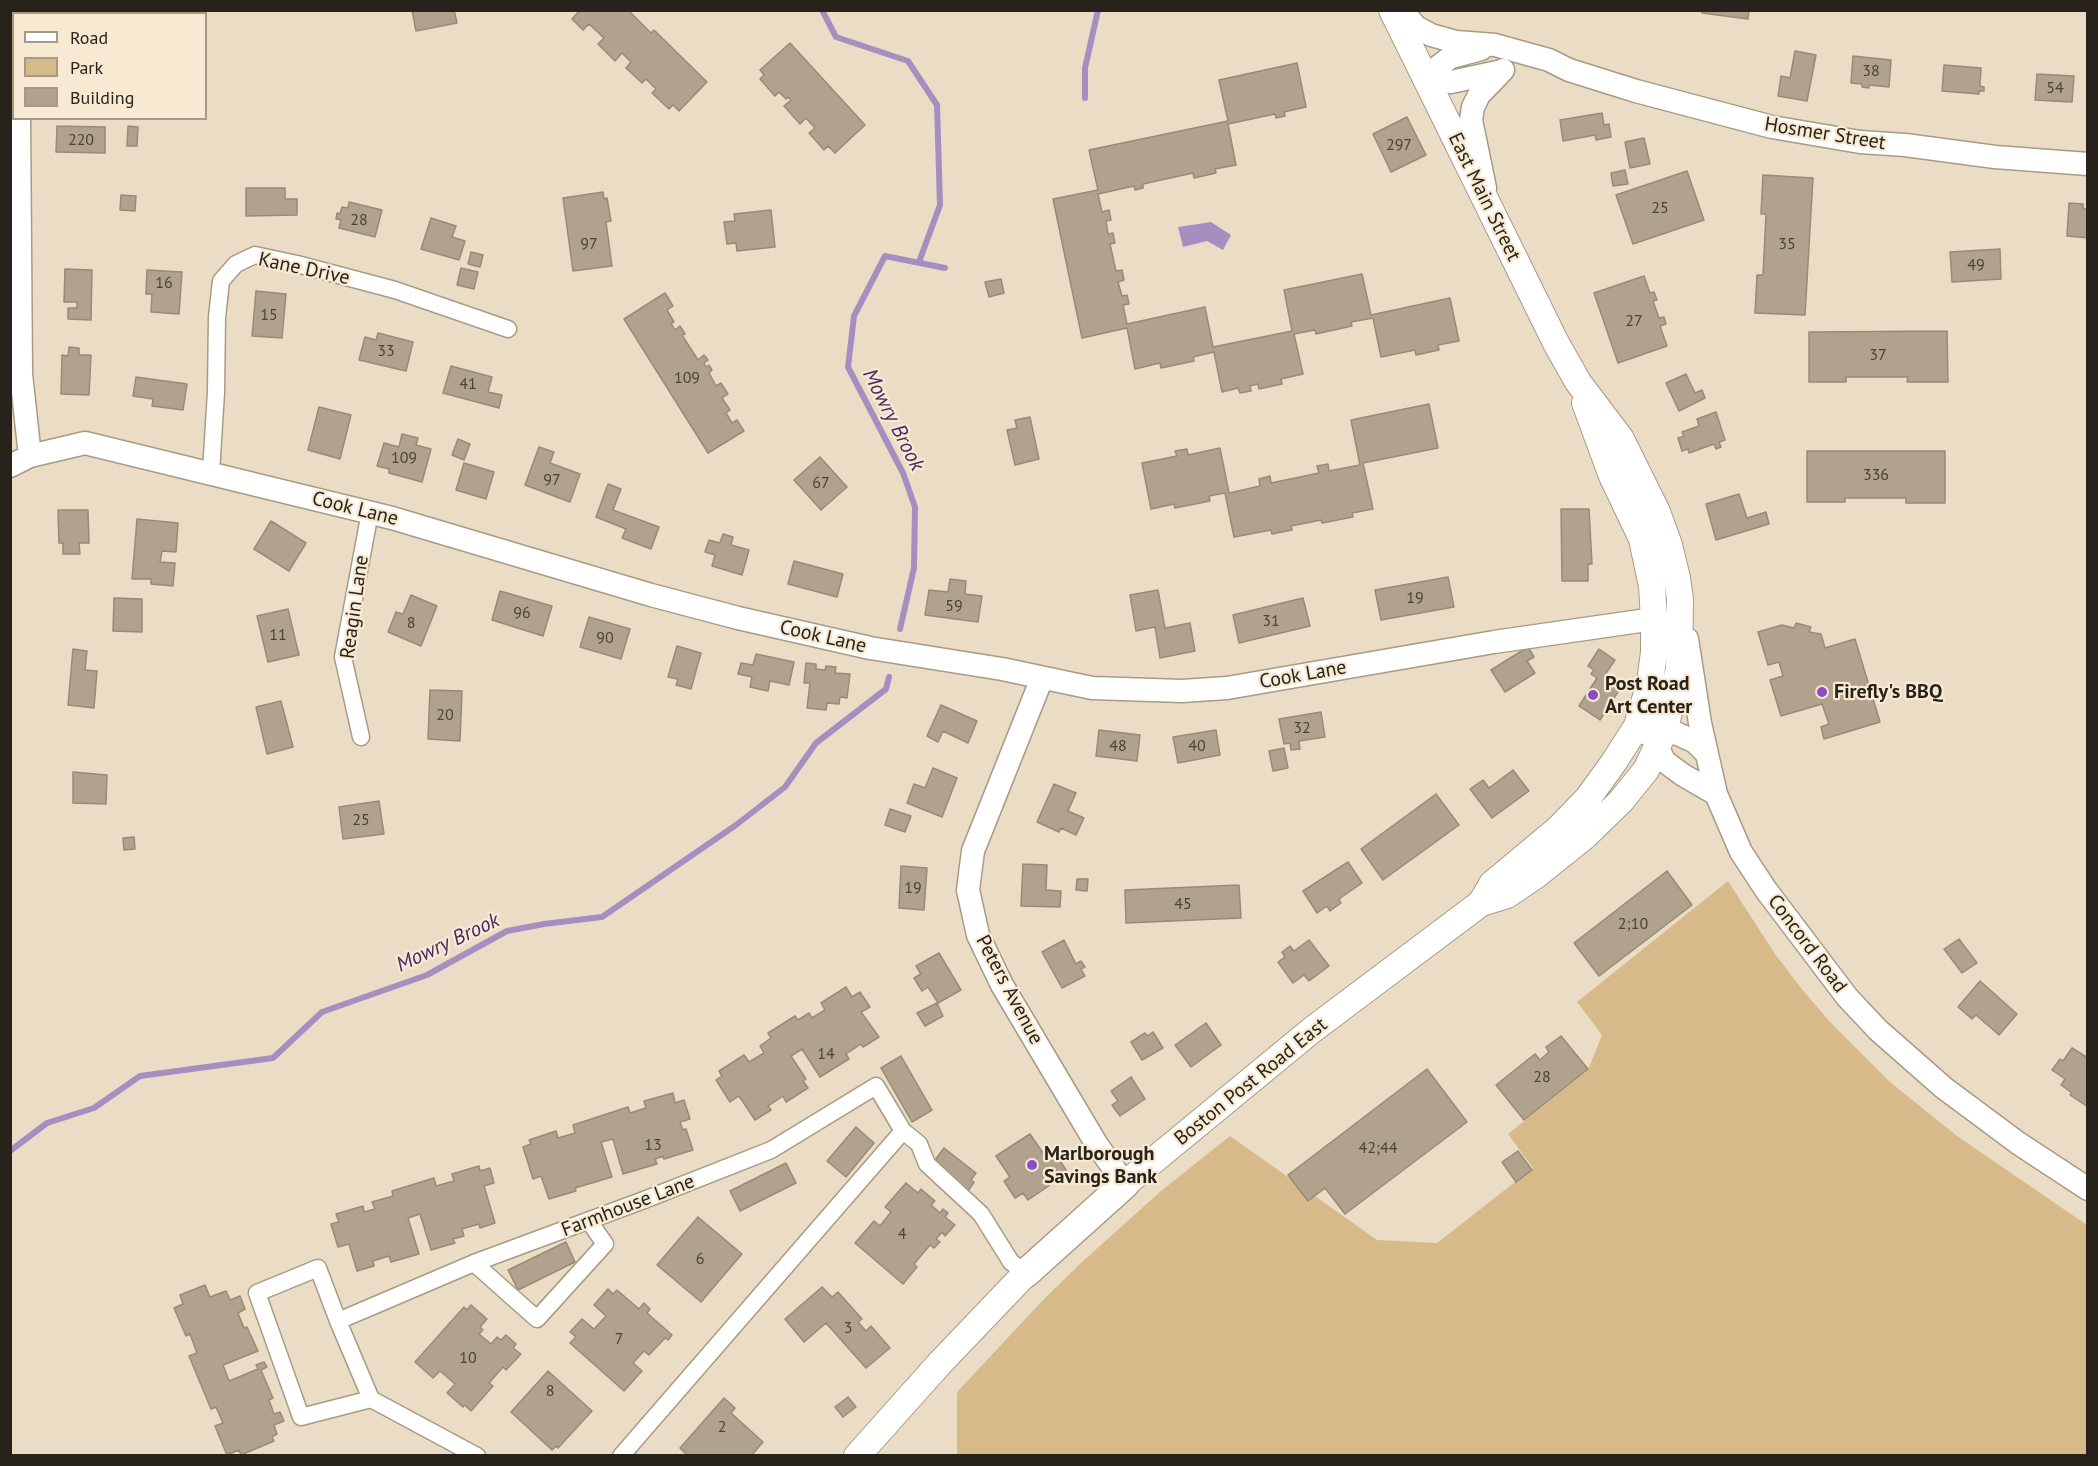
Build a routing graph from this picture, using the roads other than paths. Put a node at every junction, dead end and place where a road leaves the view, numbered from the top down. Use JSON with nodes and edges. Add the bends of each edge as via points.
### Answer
{"nodes":[{"id":1,"x":1392,"y":10,"type":"edge"},
{"id":2,"x":1402,"y":10,"type":"edge"},
{"id":3,"x":1495,"y":45,"type":"junction"},
{"id":4,"x":1503,"y":70,"type":"junction"},
{"id":5,"x":1569,"y":70,"type":"junction"},
{"id":6,"x":1427,"y":79,"type":"junction"},
{"id":7,"x":19,"y":120,"type":"edge"},
{"id":8,"x":2088,"y":164,"type":"edge"},
{"id":9,"x":1489,"y":207,"type":"junction"},
{"id":10,"x":508,"y":329,"type":"dead end"},
{"id":11,"x":1578,"y":382,"type":"junction"},
{"id":12,"x":20,"y":461,"type":"edge"},
{"id":13,"x":211,"y":472,"type":"junction"},
{"id":14,"x":370,"y":512,"type":"junction"},
{"id":15,"x":1680,"y":599,"type":"junction"},
{"id":16,"x":1654,"y":619,"type":"junction"},
{"id":17,"x":1042,"y":678,"type":"junction"},
{"id":18,"x":1653,"y":731,"type":"junction"},
{"id":19,"x":361,"y":737,"type":"dead end"},
{"id":20,"x":1707,"y":754,"type":"junction"},
{"id":21,"x":1716,"y":794,"type":"junction"},
{"id":22,"x":1481,"y":903,"type":"junction"},
{"id":23,"x":903,"y":1131,"type":"junction"},
{"id":24,"x":1125,"y":1184,"type":"junction"},
{"id":25,"x":2088,"y":1189,"type":"edge"},
{"id":26,"x":589,"y":1221,"type":"junction"},
{"id":27,"x":474,"y":1263,"type":"junction"},
{"id":28,"x":1026,"y":1273,"type":"junction"},
{"id":29,"x":338,"y":1321,"type":"junction"},
{"id":30,"x":371,"y":1399,"type":"junction"},
{"id":31,"x":477,"y":1455,"type":"edge"},
{"id":32,"x":621,"y":1455,"type":"edge"},
{"id":33,"x":857,"y":1455,"type":"edge"}],
"edges":[{"from":1,"to":6,"type":"main road","name":"East Main Street"},
{"from":2,"to":3,"type":"street","name":"Hosmer Street","via":[[1416,27],[1431,35],[1456,42]]},
{"from":3,"to":5,"type":"street","name":"Hosmer Street","via":[[1549,60]]},
{"from":3,"to":6,"type":"street","via":[[1451,57]]},
{"from":4,"to":5,"type":"street","name":"Hosmer Street"},
{"from":4,"to":6,"type":"street","name":"Hosmer Street","via":[[1451,82]]},
{"from":4,"to":9,"type":"street","via":[[1479,95],[1471,120]]},
{"from":5,"to":8,"type":"street","name":"Hosmer Street","via":[[1728,116],[1816,136]]},
{"from":6,"to":9,"type":"main road","name":"East Main Street"},
{"from":7,"to":12,"type":"street"},
{"from":9,"to":11,"type":"main road","name":"East Main Street"},
{"from":10,"to":13,"type":"street","name":"Kane Drive","via":[[297,264],[255,255],[236,264],[221,281]]},
{"from":11,"to":15,"type":"main road","name":"East Main Street","via":[[1621,439],[1657,512],[1669,545]]},
{"from":11,"to":16,"type":"main road","name":"East Main Street","via":[[1608,466],[1642,538]]},
{"from":12,"to":13,"type":"street","name":"Cook Lane","via":[[85,443]]},
{"from":13,"to":14,"type":"street","name":"Cook Lane"},
{"from":14,"to":17,"type":"street","name":"Cook Lane","via":[[738,618],[870,648]]},
{"from":14,"to":19,"type":"street","name":"Reagin Lane","via":[[343,657]]},
{"from":15,"to":18,"type":"main road","name":"Boston Post Road East","via":[[1679,669]]},
{"from":15,"to":20,"type":"street","name":"Concord Road"},
{"from":16,"to":17,"type":"street","name":"Cook Lane","via":[[1227,688],[1092,688]]},
{"from":16,"to":18,"type":"main road","name":"Boston Post Road East","via":[[1650,683]]},
{"from":17,"to":24,"type":"street","name":"Peters Avenue","via":[[973,851],[968,890],[978,935],[1002,985]]},
{"from":18,"to":20,"type":"street","via":[[1678,734],[1695,742]]},
{"from":18,"to":21,"type":"street","via":[[1664,761]]},
{"from":18,"to":22,"type":"main road","name":"Boston Post Road East","via":[[1646,770],[1621,801],[1535,876],[1507,895]]},
{"from":18,"to":22,"type":"main road","name":"Boston Post Road East","via":[[1637,726],[1588,798],[1558,829],[1492,884]]},
{"from":20,"to":21,"type":"street","name":"Concord Road"},
{"from":21,"to":25,"type":"street","name":"Concord Road","via":[[1741,852],[1766,890],[1878,1030],[1944,1088]]},
{"from":22,"to":24,"type":"main road","name":"Boston Post Road East","via":[[1312,1030]]},
{"from":23,"to":26,"type":"street","name":"Farmhouse Lane","via":[[876,1086],[771,1150]]},
{"from":23,"to":28,"type":"street","via":[[919,1144],[927,1164],[981,1214],[1011,1262]]},
{"from":23,"to":32,"type":"street"},
{"from":24,"to":28,"type":"highway","name":"Boston Post Road East"},
{"from":26,"to":27,"type":"street","name":"Farmhouse Lane"},
{"from":26,"to":27,"type":"street","via":[[605,1244],[537,1319]]},
{"from":27,"to":29,"type":"street","name":"Farmhouse Lane"},
{"from":28,"to":33,"type":"main road","name":"Boston Post Road East"},
{"from":29,"to":30,"type":"street"},
{"from":29,"to":30,"type":"street","via":[[318,1268],[257,1293],[301,1417]]},
{"from":30,"to":31,"type":"street"}]}
